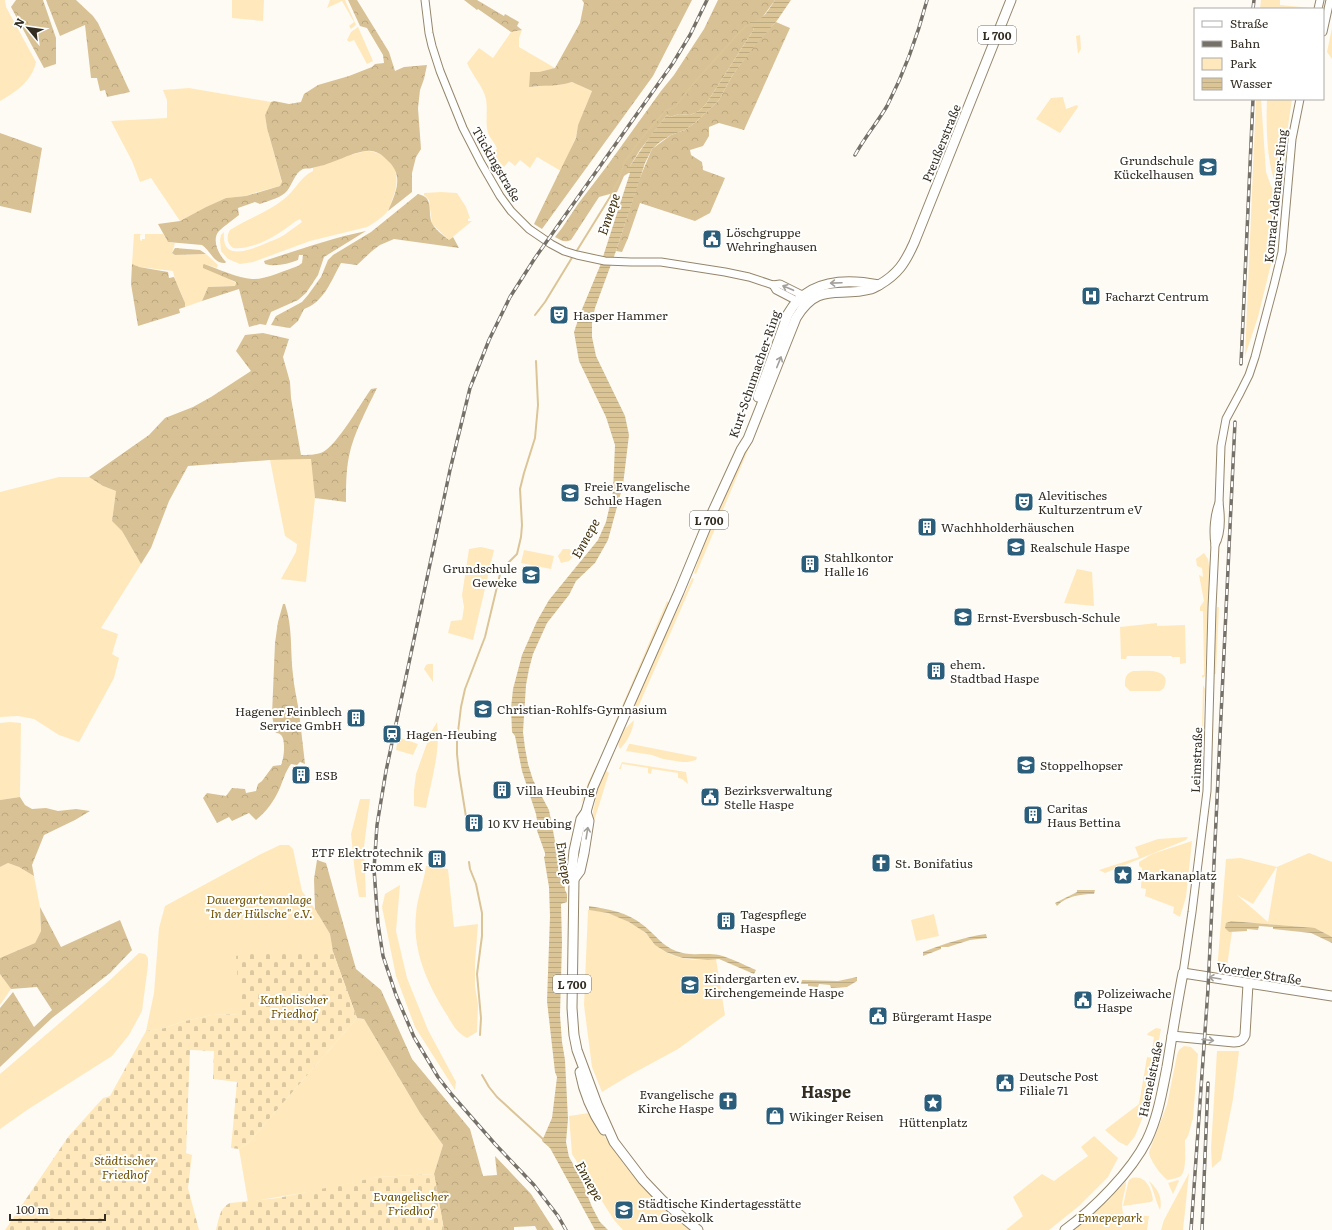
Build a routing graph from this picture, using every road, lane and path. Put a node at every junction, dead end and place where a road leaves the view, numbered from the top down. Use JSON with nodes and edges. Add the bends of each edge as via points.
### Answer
{"nodes":[{"id":1,"x":425,"y":0,"type":"edge"},
{"id":2,"x":1012,"y":0,"type":"edge"},
{"id":3,"x":1330,"y":0,"type":"edge"},
{"id":4,"x":1324,"y":27,"type":"edge"},
{"id":5,"x":1300,"y":100,"type":"edge"},
{"id":6,"x":879,"y":285,"type":"joint"},
{"id":7,"x":801,"y":300,"type":"junction"},
{"id":8,"x":741,"y":450,"type":"junction"},
{"id":9,"x":1215,"y":545,"type":"joint"},
{"id":10,"x":1183,"y":973,"type":"junction"},
{"id":11,"x":1248,"y":984,"type":"junction"},
{"id":12,"x":1332,"y":996,"type":"edge"},
{"id":13,"x":1172,"y":1036,"type":"junction"},
{"id":14,"x":698,"y":1230,"type":"edge"},
{"id":15,"x":1066,"y":1230,"type":"edge"}],
"edges":[{"from":1,"to":7,"type":"street","name":"Tückingstraße","via":[[429,33],[440,71],[463,128],[480,163],[511,211],[526,227],[569,253],[620,262],[661,262],[749,277],[773,285],[780,284]]},
{"from":2,"to":6,"type":"main road","name":"Preußerstraße","number":"L 700","via":[[910,252],[900,269]]},
{"from":3,"to":4,"type":"street"},
{"from":5,"to":9,"type":"street","name":"Konrad-Adenauer-Ring","via":[[1292,139],[1282,252],[1251,369],[1226,419],[1221,446]]},
{"from":6,"to":7,"type":"main road","name":"Kurt-Schumacher-Ring","number":"L 700","via":[[860,282],[829,283],[814,287]]},
{"from":8,"to":7,"type":"main road","name":"Kurt-Schumacher-Ring","number":"L 700","one_way":true,"via":[[748,439],[787,342]]},
{"from":7,"to":8,"type":"main road","name":"Kurt-Schumacher-Ring","number":"L 700","via":[[788,314],[742,440]]},
{"from":8,"to":14,"type":"main road","number":"L 700","via":[[593,787],[586,812],[589,821],[580,871],[574,879],[572,1008],[581,1075],[589,1103],[595,1117],[643,1180],[663,1201]]},
{"from":9,"to":10,"type":"street","name":"Leimstraße","via":[[1207,791]]},
{"from":11,"to":10,"type":"main road","name":"Voerder Straße","one_way":true},
{"from":10,"to":13,"type":"main road","name":"Haenelstraße"},
{"from":11,"to":12,"type":"main road","name":"Voerder Straße"},
{"from":13,"to":11,"type":"main road","one_way":true,"via":[[1239,1042],[1245,1035]]},
{"from":13,"to":15,"type":"main road","name":"Haenelstraße","via":[[1156,1115],[1145,1142],[1132,1163],[1108,1191]]}]}
